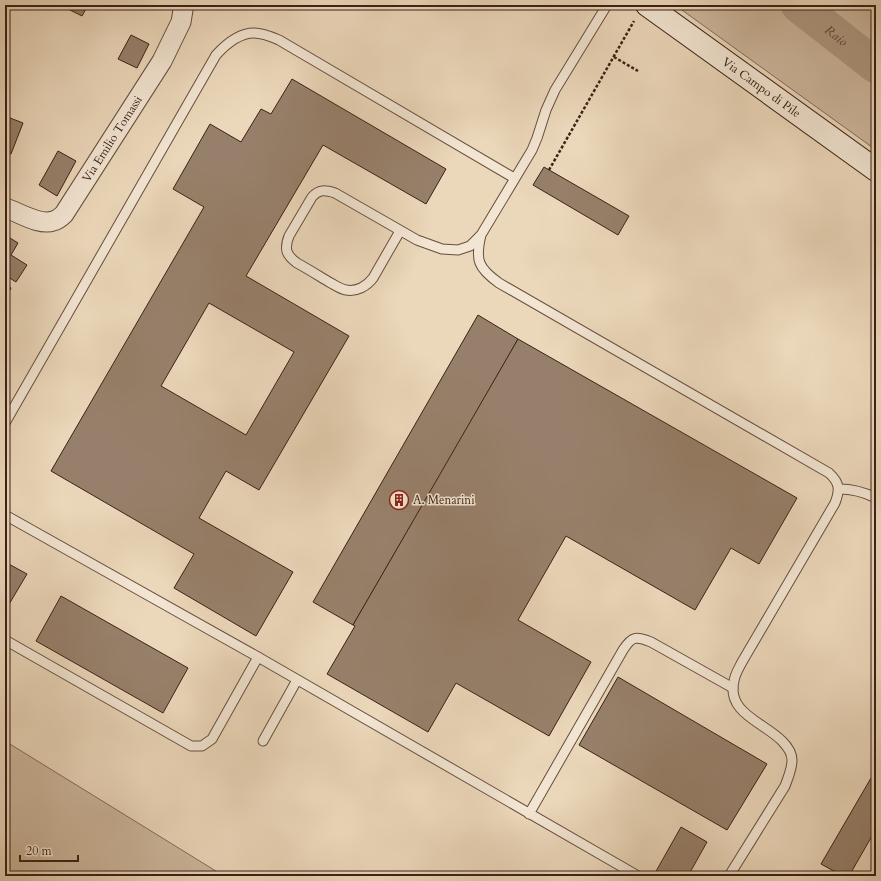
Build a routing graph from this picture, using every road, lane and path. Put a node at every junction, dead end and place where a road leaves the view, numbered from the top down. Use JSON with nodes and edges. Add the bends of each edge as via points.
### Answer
{"nodes":[{"id":1,"x":182,"y":5,"type":"edge"},
{"id":2,"x":607,"y":5,"type":"edge"},
{"id":3,"x":642,"y":12,"type":"edge"},
{"id":4,"x":614,"y":57,"type":"junction"},
{"id":5,"x":638,"y":71,"type":"dead end"},
{"id":6,"x":549,"y":170,"type":"dead end"},
{"id":7,"x":876,"y":170,"type":"edge"},
{"id":8,"x":514,"y":178,"type":"junction"},
{"id":9,"x":5,"y":208,"type":"edge"},
{"id":10,"x":400,"y":231,"type":"junction"},
{"id":11,"x":481,"y":234,"type":"junction"},
{"id":12,"x":5,"y":423,"type":"edge"},
{"id":13,"x":839,"y":489,"type":"junction"},
{"id":14,"x":876,"y":498,"type":"edge"},
{"id":15,"x":5,"y":515,"type":"edge"},
{"id":16,"x":5,"y":640,"type":"edge"},
{"id":17,"x":258,"y":658,"type":"junction"},
{"id":18,"x":297,"y":680,"type":"junction"},
{"id":19,"x":733,"y":688,"type":"junction"},
{"id":20,"x":263,"y":741,"type":"dead end"},
{"id":21,"x":529,"y":814,"type":"junction"},
{"id":22,"x":638,"y":876,"type":"edge"},
{"id":23,"x":729,"y":876,"type":"edge"}],
"edges":[{"from":1,"to":9,"type":"street","name":"Via Emilio Tomassi","via":[[181,22],[162,61],[64,214],[53,222],[44,222]]},
{"from":2,"to":8,"type":"lane","via":[[555,90],[534,143]]},
{"from":3,"to":4,"type":"path"},
{"from":3,"to":7,"type":"main road","name":"Via Campo di Pile"},
{"from":4,"to":5,"type":"path"},
{"from":4,"to":6,"type":"path"},
{"from":8,"to":11,"type":"lane"},
{"from":8,"to":12,"type":"lane","via":[[279,40],[254,33],[239,36],[216,55]]},
{"from":10,"to":10,"type":"lane","via":[[335,193],[322,191],[312,198],[289,236],[286,248],[291,259],[297,263],[338,287],[354,290],[369,284]]},
{"from":10,"to":11,"type":"lane","via":[[442,249],[458,250],[470,246]]},
{"from":11,"to":13,"type":"lane","via":[[479,262],[487,275],[821,467],[834,477]]},
{"from":13,"to":14,"type":"lane","via":[[855,490]]},
{"from":13,"to":19,"type":"lane","via":[[835,503],[742,662]]},
{"from":15,"to":17,"type":"lane"},
{"from":16,"to":17,"type":"lane","via":[[191,746],[202,746],[212,739]]},
{"from":17,"to":18,"type":"lane"},
{"from":18,"to":20,"type":"lane"},
{"from":18,"to":21,"type":"lane"},
{"from":19,"to":21,"type":"lane","via":[[651,642],[637,638],[631,640]]},
{"from":19,"to":23,"type":"lane","via":[[734,698],[740,708],[777,736],[788,747],[792,759],[791,772],[785,786]]},
{"from":21,"to":22,"type":"lane"}]}
